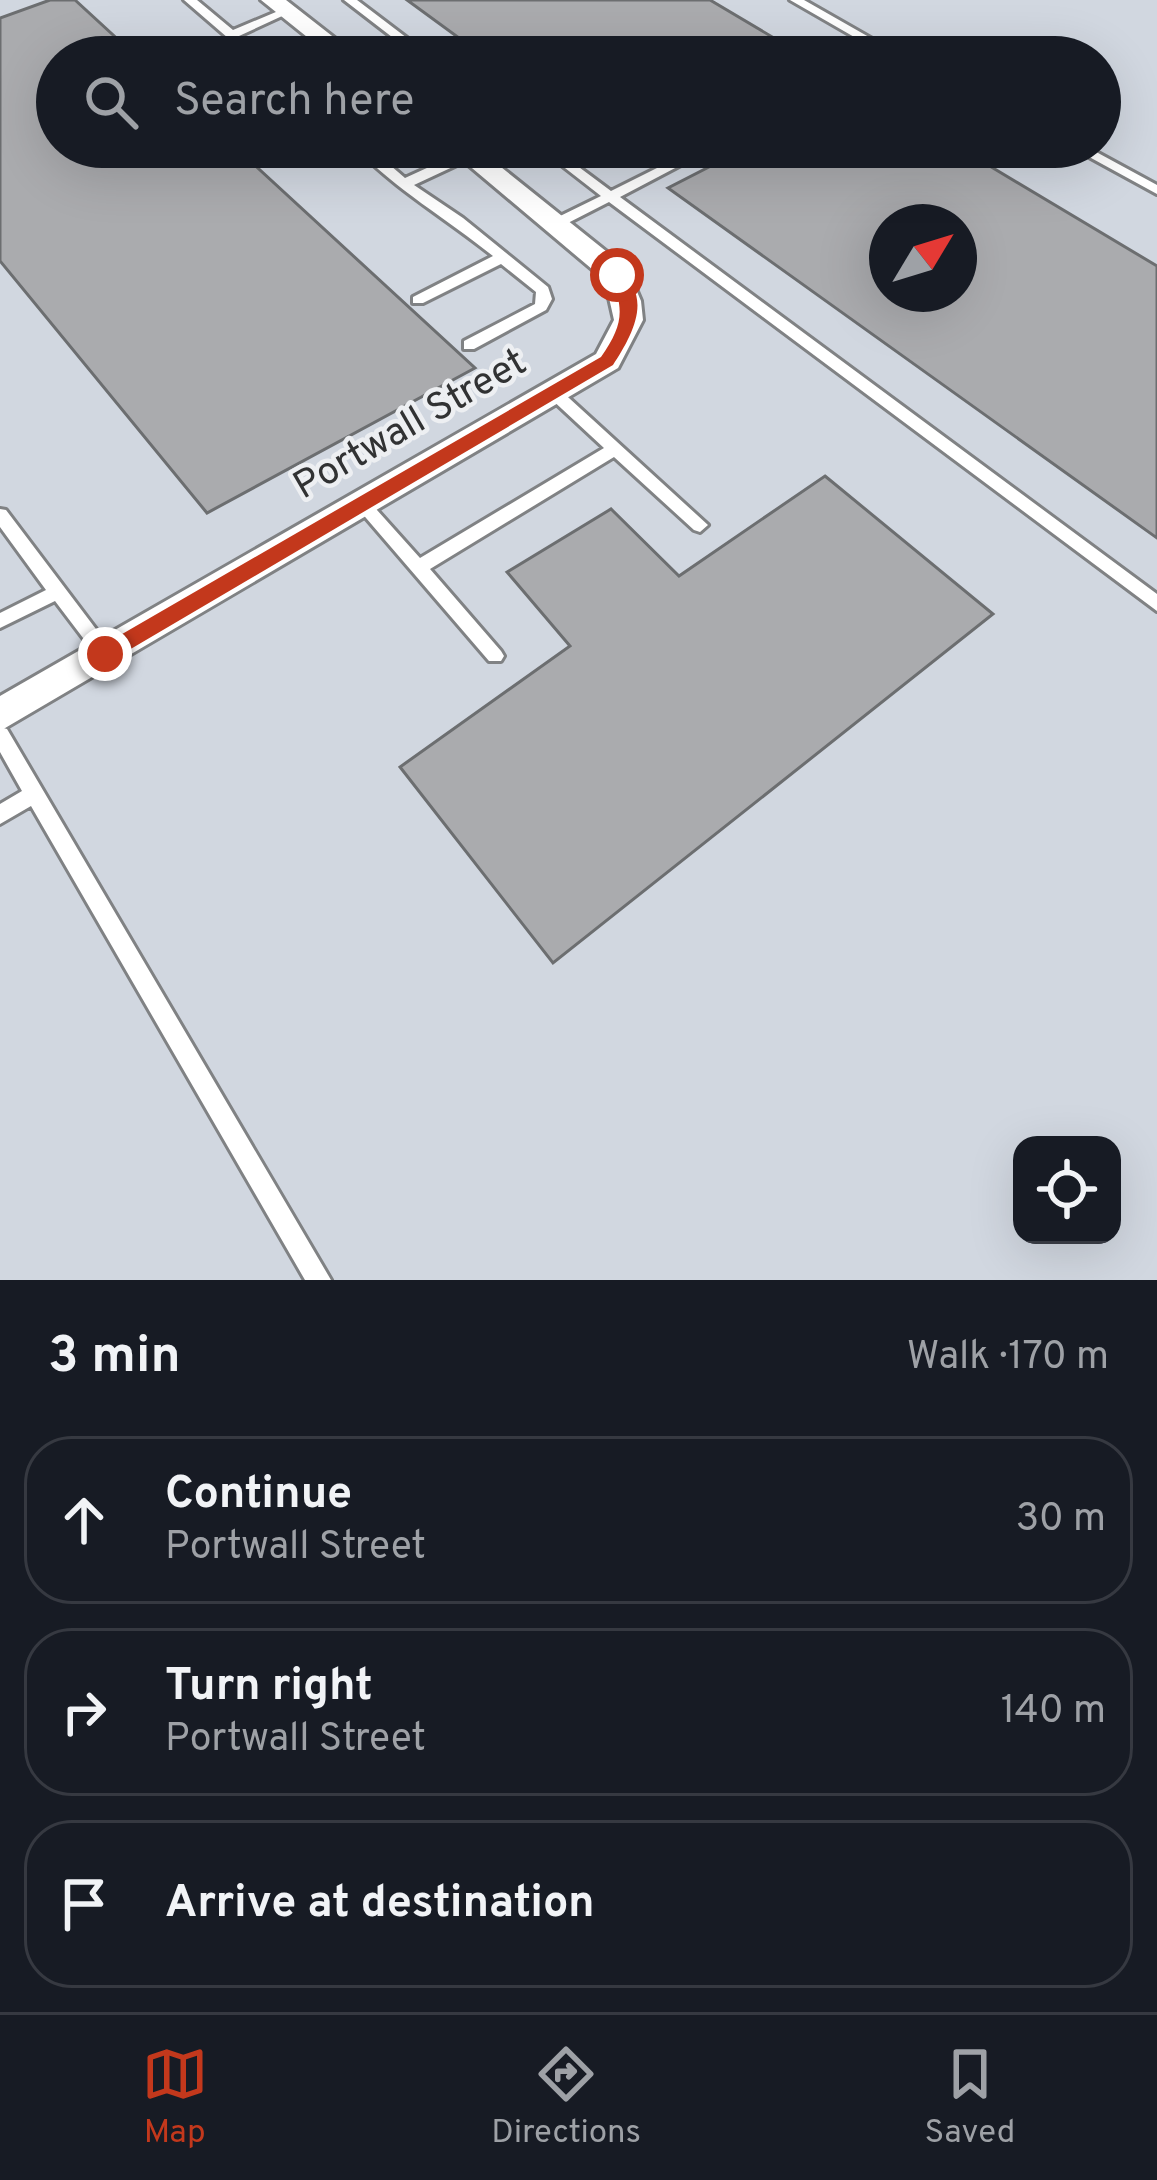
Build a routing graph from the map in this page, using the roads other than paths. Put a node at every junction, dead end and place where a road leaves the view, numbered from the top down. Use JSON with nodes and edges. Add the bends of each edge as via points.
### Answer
{"nodes":[{"id":1,"x":190,"y":0,"type":"edge"},
{"id":2,"x":350,"y":0,"type":"edge"},
{"id":3,"x":796,"y":0,"type":"edge"},
{"id":4,"x":279,"y":6,"type":"edge"},
{"id":5,"x":232,"y":35,"type":"joint"},
{"id":6,"x":321,"y":36,"type":"edge"},
{"id":7,"x":397,"y":36,"type":"edge"},
{"id":8,"x":858,"y":36,"type":"edge"},
{"id":9,"x":385,"y":168,"type":"edge"},
{"id":10,"x":434,"y":168,"type":"edge"},
{"id":11,"x":486,"y":168,"type":"edge"},
{"id":12,"x":572,"y":168,"type":"edge"},
{"id":13,"x":667,"y":168,"type":"edge"},
{"id":14,"x":1116,"y":168,"type":"edge"},
{"id":15,"x":404,"y":184,"type":"junction"},
{"id":16,"x":1157,"y":190,"type":"edge"},
{"id":17,"x":610,"y":197,"type":"junction"},
{"id":18,"x":556,"y":224,"type":"junction"},
{"id":19,"x":503,"y":257,"type":"junction"},
{"id":20,"x":418,"y":300,"type":"dead end"},
{"id":21,"x":469,"y":345,"type":"dead end"},
{"id":22,"x":553,"y":392,"type":"junction"},
{"id":23,"x":615,"y":449,"type":"junction"},
{"id":24,"x":362,"y":504,"type":"junction"},
{"id":25,"x":0,"y":515,"type":"edge"},
{"id":26,"x":700,"y":525,"type":"dead end"},
{"id":27,"x":418,"y":568,"type":"junction"},
{"id":28,"x":58,"y":592,"type":"junction"},
{"id":29,"x":1157,"y":604,"type":"edge"},
{"id":30,"x":0,"y":621,"type":"edge"},
{"id":31,"x":105,"y":654,"type":"junction"},
{"id":32,"x":495,"y":656,"type":"dead end"},
{"id":33,"x":0,"y":715,"type":"edge"},
{"id":34,"x":0,"y":735,"type":"edge"},
{"id":35,"x":34,"y":794,"type":"junction"},
{"id":36,"x":0,"y":815,"type":"edge"},
{"id":37,"x":320,"y":1280,"type":"edge"}],
"edges":[{"from":1,"to":5,"type":"lane"},
{"from":2,"to":7,"type":"lane"},
{"from":3,"to":8,"type":"lane"},
{"from":4,"to":5,"type":"lane"},
{"from":4,"to":6,"type":"street"},
{"from":9,"to":15,"type":"lane"},
{"from":10,"to":15,"type":"lane"},
{"from":11,"to":18,"type":"street","name":"Portwall Street"},
{"from":12,"to":17,"type":"lane"},
{"from":13,"to":17,"type":"lane"},
{"from":14,"to":16,"type":"lane"},
{"from":15,"to":19,"type":"lane"},
{"from":17,"to":18,"type":"lane"},
{"from":17,"to":29,"type":"lane"},
{"from":18,"to":22,"type":"street","name":"Portwall Street","via":[[617,275],[630,303],[628,329],[607,361]]},
{"from":19,"to":20,"type":"lane"},
{"from":19,"to":21,"type":"lane","via":[[545,298]]},
{"from":22,"to":23,"type":"lane"},
{"from":22,"to":24,"type":"street","name":"Portwall Street"},
{"from":23,"to":26,"type":"lane"},
{"from":23,"to":27,"type":"lane"},
{"from":24,"to":27,"type":"lane"},
{"from":24,"to":31,"type":"street","name":"Portwall Street"},
{"from":25,"to":28,"type":"lane"},
{"from":27,"to":32,"type":"lane"},
{"from":28,"to":30,"type":"lane"},
{"from":28,"to":31,"type":"lane"},
{"from":31,"to":33,"type":"street","name":"Portwall Street"},
{"from":34,"to":35,"type":"lane"},
{"from":35,"to":36,"type":"lane"},
{"from":35,"to":37,"type":"lane"}]}
